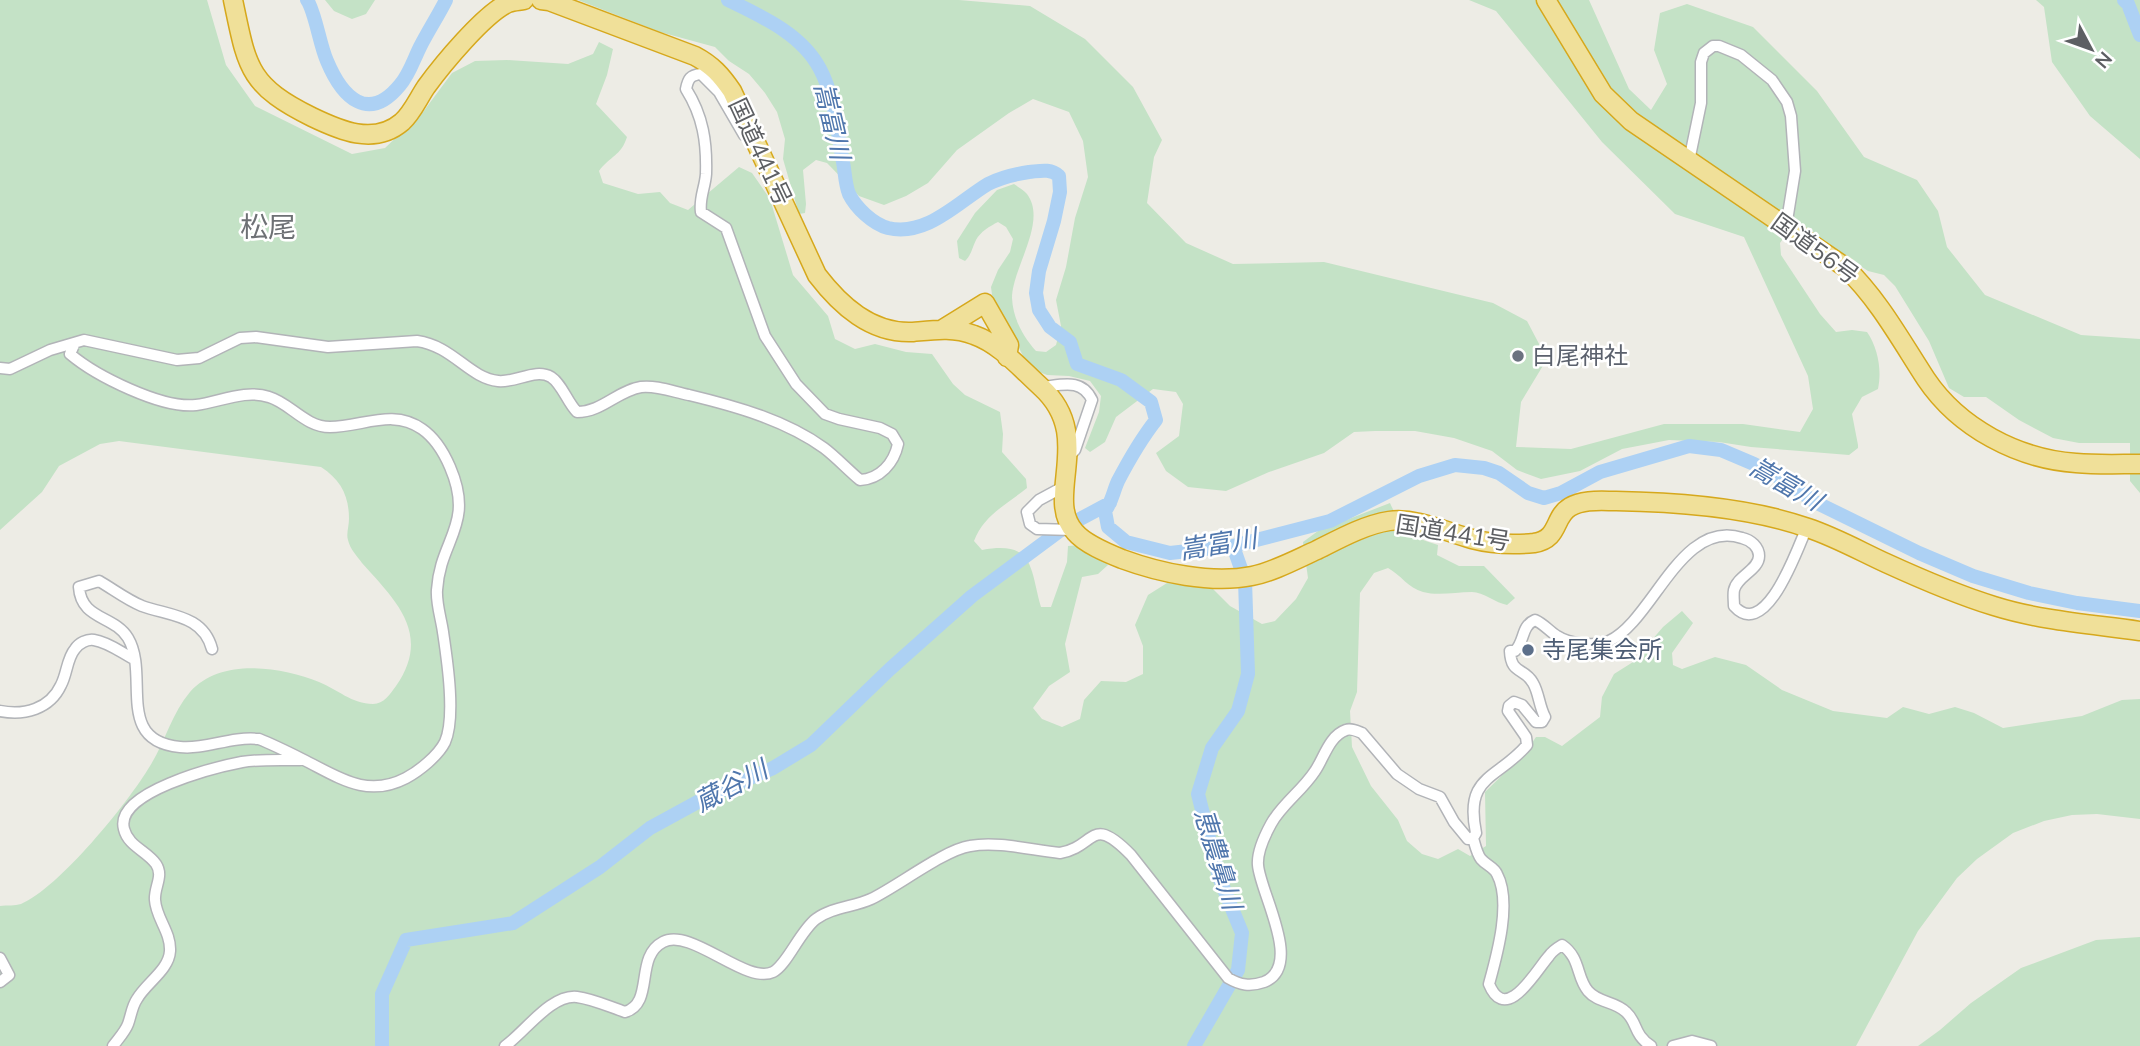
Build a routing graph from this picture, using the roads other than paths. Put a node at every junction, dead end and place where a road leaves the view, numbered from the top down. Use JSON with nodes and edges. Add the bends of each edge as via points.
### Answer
{"nodes":[{"id":1,"x":233,"y":0,"type":"edge"},
{"id":2,"x":524,"y":0,"type":"edge"},
{"id":3,"x":541,"y":0,"type":"edge"},
{"id":4,"x":1546,"y":0,"type":"edge"},
{"id":5,"x":757,"y":146,"type":"junction"},
{"id":6,"x":1689,"y":161,"type":"junction"},
{"id":7,"x":1786,"y":227,"type":"junction"},
{"id":8,"x":943,"y":329,"type":"junction"},
{"id":9,"x":74,"y":345,"type":"junction"},
{"id":10,"x":1007,"y":357,"type":"junction"},
{"id":11,"x":0,"y":368,"type":"edge"},
{"id":12,"x":1041,"y":387,"type":"junction"},
{"id":13,"x":1068,"y":456,"type":"junction"},
{"id":14,"x":2140,"y":464,"type":"edge"},
{"id":15,"x":1065,"y":486,"type":"junction"},
{"id":16,"x":1807,"y":527,"type":"junction"},
{"id":17,"x":1073,"y":530,"type":"junction"},
{"id":18,"x":2140,"y":631,"type":"edge"},
{"id":19,"x":212,"y":649,"type":"dead end"},
{"id":20,"x":134,"y":659,"type":"junction"},
{"id":21,"x":0,"y":711,"type":"edge"},
{"id":22,"x":304,"y":760,"type":"junction"},
{"id":23,"x":1473,"y":838,"type":"junction"},
{"id":24,"x":0,"y":958,"type":"edge"},
{"id":25,"x":0,"y":982,"type":"edge"},
{"id":26,"x":113,"y":1046,"type":"edge"},
{"id":27,"x":505,"y":1046,"type":"edge"},
{"id":28,"x":1651,"y":1046,"type":"edge"},
{"id":29,"x":1673,"y":1046,"type":"edge"},
{"id":30,"x":1711,"y":1046,"type":"edge"}],
"edges":[{"from":1,"to":2,"type":"highway","via":[[245,53],[267,90],[282,103],[340,131],[364,135],[400,123],[436,74],[493,13]]},
{"from":3,"to":5,"type":"highway","name":"国道441号","via":[[710,64],[732,91]]},
{"from":4,"to":6,"type":"highway","name":"国道56号","via":[[1603,94],[1631,121]]},
{"from":5,"to":8,"type":"highway","name":"国道441号","via":[[817,275],[833,295],[854,314],[878,326],[908,332]]},
{"from":5,"to":9,"type":"street","via":[[750,145],[712,83],[701,74],[688,79],[686,89],[703,123],[706,176],[701,212],[726,228],[765,337],[796,384],[825,414],[892,434],[898,444],[896,455],[869,480],[860,480],[802,435],[736,407],[642,387],[589,412],[577,412],[549,376],[500,382],[485,378],[430,343],[328,347],[240,338],[199,358],[177,360],[101,342],[76,340]]},
{"from":6,"to":7,"type":"highway","name":"国道56号"},
{"from":6,"to":7,"type":"street","via":[[1700,103],[1701,62],[1704,53],[1718,46],[1741,55],[1772,80],[1787,102],[1795,171]]},
{"from":7,"to":14,"type":"highway","name":"国道56号","via":[[1867,288],[1928,382],[1972,425],[1993,439],[2050,460]]},
{"from":8,"to":10,"type":"highway","name":"国道441号","via":[[977,335]]},
{"from":8,"to":10,"type":"highway","name":"国道441号","via":[[985,303],[1009,345]]},
{"from":9,"to":11,"type":"street","via":[[10,369]]},
{"from":9,"to":22,"type":"street","via":[[70,354],[76,360],[158,399],[182,406],[255,394],[271,397],[294,414],[329,427],[385,418],[405,420],[422,429],[446,459],[458,486],[460,506],[437,590],[450,693],[444,743],[422,767],[385,785],[347,783]]},
{"from":10,"to":12,"type":"highway","name":"国道441号"},
{"from":12,"to":13,"type":"highway","name":"国道441号","via":[[1063,416]]},
{"from":12,"to":13,"type":"street","via":[[1080,386],[1092,400],[1075,450]]},
{"from":13,"to":15,"type":"highway","name":"国道441号"},
{"from":15,"to":17,"type":"highway","name":"国道441号","via":[[1067,520]]},
{"from":15,"to":17,"type":"street","via":[[1027,512],[1030,524],[1037,528]]},
{"from":16,"to":17,"type":"highway","name":"国道441号","via":[[1764,514],[1647,502],[1585,502],[1571,506],[1548,538],[1537,542],[1474,540],[1388,521],[1255,576],[1234,578],[1178,574],[1122,559]]},
{"from":16,"to":18,"type":"highway","name":"国道441号","via":[[1993,606],[2036,618]]},
{"from":16,"to":23,"type":"street","via":[[1771,601],[1759,613],[1739,612],[1734,606],[1739,579],[1757,564],[1756,547],[1739,536],[1723,536],[1689,551],[1609,641],[1572,642],[1543,623],[1529,623],[1521,646],[1510,651],[1511,663],[1531,679],[1545,717],[1536,722],[1522,705],[1514,702],[1509,706],[1527,745],[1478,788]]},
{"from":19,"to":20,"type":"street","via":[[192,621],[140,605],[99,581],[79,587],[80,600],[88,609],[125,633]]},
{"from":20,"to":21,"type":"street","via":[[94,640],[84,641],[74,649],[61,687],[51,699],[22,714]]},
{"from":20,"to":22,"type":"street","via":[[142,727],[160,742],[193,747],[243,737],[259,739]]},
{"from":22,"to":26,"type":"street","via":[[243,762],[179,780],[134,802],[127,812],[124,831],[160,871],[155,897],[170,954],[135,1000],[127,1027]]},
{"from":23,"to":27,"type":"street","via":[[1461,831],[1440,797],[1397,774],[1362,733],[1346,730],[1329,744],[1300,792],[1279,810],[1265,837],[1258,864],[1280,956],[1276,973],[1266,982],[1241,985],[1228,978],[1122,846],[1096,834],[1070,852],[1060,853],[967,846],[871,899],[818,917],[772,973],[760,974],[693,944],[667,940],[648,956],[642,992],[632,1010],[625,1012],[574,996],[564,998]]},
{"from":23,"to":28,"type":"street","via":[[1480,858],[1497,872],[1501,886],[1503,916],[1489,984],[1492,990],[1510,998],[1521,992],[1562,945],[1570,950],[1590,994],[1627,1013],[1640,1039]]},
{"from":24,"to":25,"type":"street","via":[[9,975]]},
{"from":29,"to":30,"type":"street","via":[[1692,1041]]}]}
